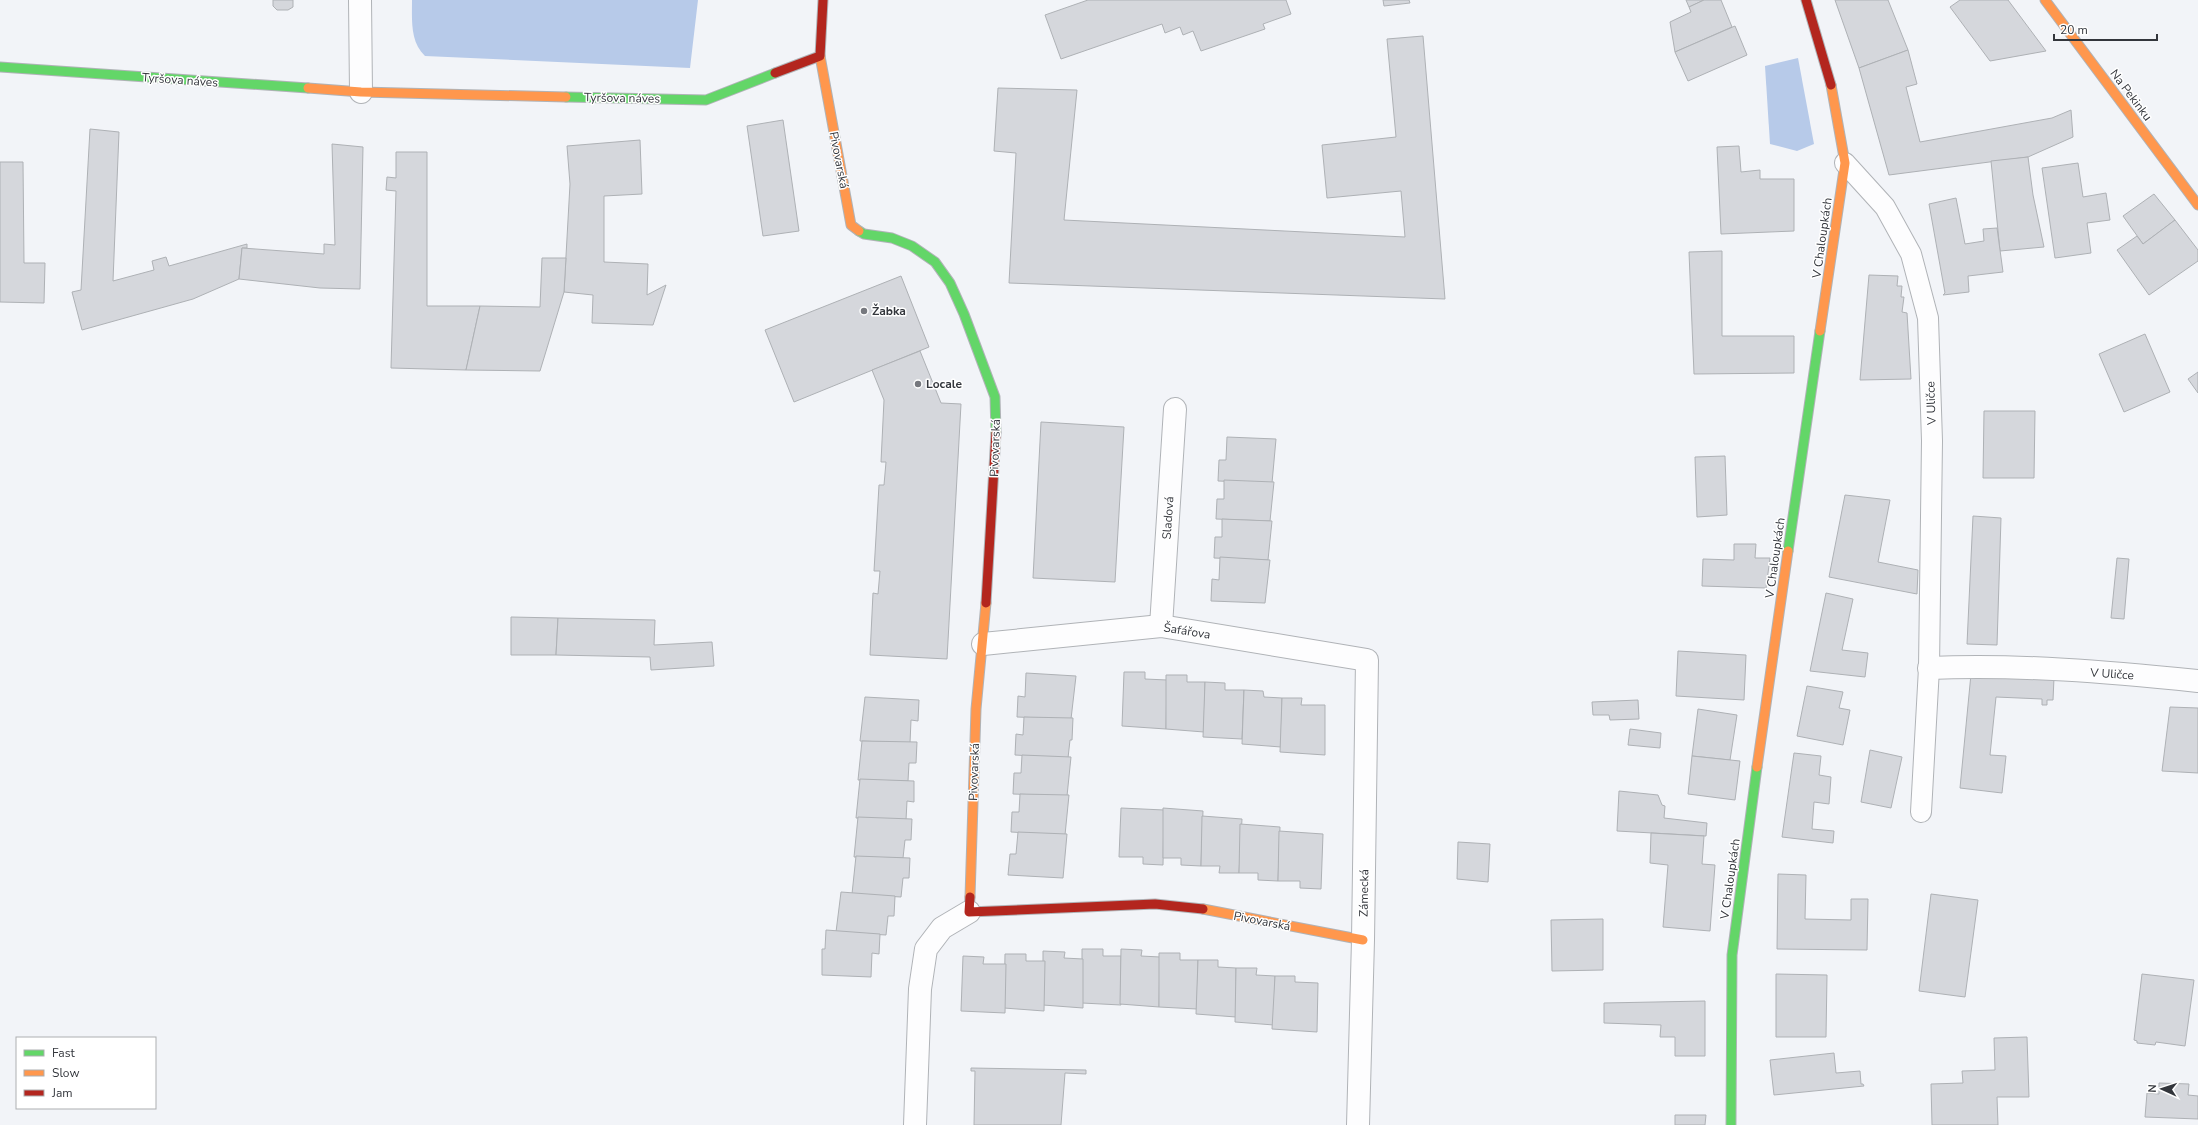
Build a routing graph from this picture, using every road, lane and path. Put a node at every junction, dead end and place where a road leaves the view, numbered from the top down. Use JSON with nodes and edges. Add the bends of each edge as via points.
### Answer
{"nodes":[{"id":1,"x":360,"y":0,"type":"edge"},
{"id":2,"x":823,"y":0,"type":"edge"},
{"id":3,"x":1806,"y":0,"type":"edge"},
{"id":4,"x":2045,"y":0,"type":"edge"},
{"id":5,"x":820,"y":56,"type":"junction"},
{"id":6,"x":0,"y":67,"type":"edge"},
{"id":7,"x":361,"y":92,"type":"junction"},
{"id":8,"x":1844,"y":163,"type":"junction"},
{"id":9,"x":2198,"y":205,"type":"edge"},
{"id":10,"x":1175,"y":409,"type":"dead end"},
{"id":11,"x":1161,"y":626,"type":"junction"},
{"id":12,"x":983,"y":644,"type":"junction"},
{"id":13,"x":1367,"y":660,"type":"joint"},
{"id":14,"x":1930,"y":668,"type":"junction"},
{"id":15,"x":2198,"y":681,"type":"edge"},
{"id":16,"x":1921,"y":812,"type":"dead end"},
{"id":17,"x":970,"y":912,"type":"junction"},
{"id":18,"x":1363,"y":940,"type":"junction"},
{"id":19,"x":915,"y":1125,"type":"edge"},
{"id":20,"x":1358,"y":1125,"type":"edge"},
{"id":21,"x":1731,"y":1125,"type":"edge"}],
"edges":[{"from":1,"to":7,"type":"street"},
{"from":2,"to":5,"type":"street"},
{"from":3,"to":8,"type":"street","name":"V Chaloupkách","via":[[1834,97]]},
{"from":4,"to":9,"type":"street","name":"Na Pekinku"},
{"from":5,"to":7,"type":"street","name":"Tyršova náves","via":[[706,100]]},
{"from":5,"to":12,"type":"street","name":"Pivovarská","via":[[851,225],[864,234],[892,238],[912,246],[935,262],[953,289],[995,398],[996,443]]},
{"from":6,"to":7,"type":"street","name":"Tyršova náves"},
{"from":8,"to":14,"type":"lane","name":"V Uličce","via":[[1884,206],[1911,254],[1928,318],[1932,441]]},
{"from":8,"to":21,"type":"street","name":"V Chaloupkách","via":[[1732,955]]},
{"from":10,"to":11,"type":"street","name":"Sladová"},
{"from":11,"to":12,"type":"street","name":"Šafářova"},
{"from":11,"to":13,"type":"street","name":"Šafářova"},
{"from":12,"to":17,"type":"street","name":"Pivovarská","via":[[976,709]]},
{"from":13,"to":18,"type":"street","name":"Zámecká"},
{"from":14,"to":15,"type":"street","name":"V Uličce","via":[[2035,668]]},
{"from":14,"to":16,"type":"lane","name":"V Uličce"},
{"from":17,"to":18,"type":"street","name":"Pivovarská","via":[[1155,904],[1186,906]]},
{"from":17,"to":19,"type":"street","name":"Pivovarská","via":[[942,928],[926,949],[920,989]]},
{"from":18,"to":20,"type":"street","name":"Zámecká"}]}
